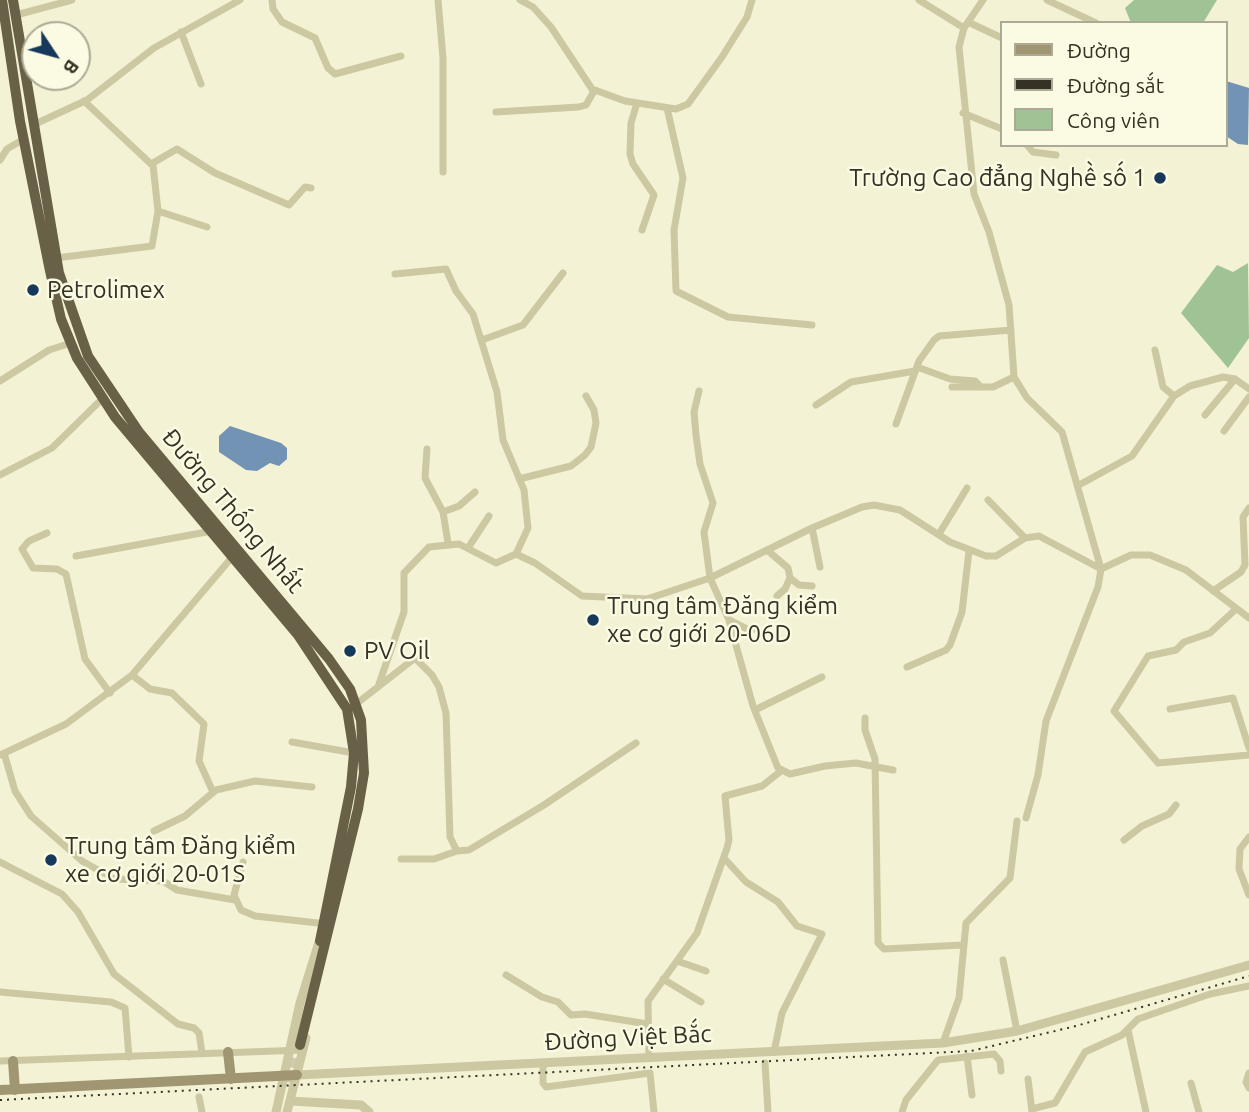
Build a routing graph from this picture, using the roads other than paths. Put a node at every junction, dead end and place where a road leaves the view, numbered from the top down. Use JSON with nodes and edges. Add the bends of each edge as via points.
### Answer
{"nodes":[{"id":1,"x":2,"y":0,"type":"edge"},
{"id":2,"x":13,"y":0,"type":"edge"},
{"id":3,"x":72,"y":0,"type":"edge"},
{"id":4,"x":240,"y":0,"type":"edge"},
{"id":5,"x":272,"y":0,"type":"edge"},
{"id":6,"x":438,"y":0,"type":"edge"},
{"id":7,"x":520,"y":0,"type":"edge"},
{"id":8,"x":752,"y":0,"type":"edge"},
{"id":9,"x":919,"y":0,"type":"edge"},
{"id":10,"x":983,"y":0,"type":"edge"},
{"id":11,"x":1047,"y":0,"type":"edge"},
{"id":12,"x":7,"y":16,"type":"edge"},
{"id":13,"x":1092,"y":21,"type":"edge"},
{"id":14,"x":966,"y":25,"type":"junction"},
{"id":15,"x":181,"y":32,"type":"junction"},
{"id":16,"x":1000,"y":37,"type":"edge"},
{"id":17,"x":401,"y":56,"type":"dead end"},
{"id":18,"x":201,"y":84,"type":"dead end"},
{"id":19,"x":594,"y":91,"type":"junction"},
{"id":20,"x":84,"y":102,"type":"junction"},
{"id":21,"x":637,"y":103,"type":"junction"},
{"id":22,"x":667,"y":107,"type":"junction"},
{"id":23,"x":496,"y":112,"type":"dead end"},
{"id":24,"x":963,"y":113,"type":"junction"},
{"id":25,"x":1000,"y":128,"type":"edge"},
{"id":26,"x":26,"y":131,"type":"junction"},
{"id":27,"x":1029,"y":147,"type":"edge"},
{"id":28,"x":4,"y":149,"type":"edge"},
{"id":29,"x":1056,"y":155,"type":"dead end"},
{"id":30,"x":0,"y":160,"type":"edge"},
{"id":31,"x":153,"y":165,"type":"junction"},
{"id":32,"x":443,"y":172,"type":"dead end"},
{"id":33,"x":312,"y":188,"type":"dead end"},
{"id":34,"x":158,"y":211,"type":"junction"},
{"id":35,"x":207,"y":227,"type":"dead end"},
{"id":36,"x":642,"y":230,"type":"dead end"},
{"id":37,"x":56,"y":258,"type":"junction"},
{"id":38,"x":563,"y":273,"type":"dead end"},
{"id":39,"x":395,"y":274,"type":"dead end"},
{"id":40,"x":812,"y":325,"type":"dead end"},
{"id":41,"x":1011,"y":330,"type":"junction"},
{"id":42,"x":482,"y":340,"type":"junction"},
{"id":43,"x":71,"y":344,"type":"junction"},
{"id":44,"x":1155,"y":350,"type":"dead end"},
{"id":45,"x":916,"y":369,"type":"junction"},
{"id":46,"x":1014,"y":377,"type":"junction"},
{"id":47,"x":1236,"y":379,"type":"junction"},
{"id":48,"x":0,"y":381,"type":"edge"},
{"id":49,"x":952,"y":387,"type":"dead end"},
{"id":50,"x":982,"y":387,"type":"junction"},
{"id":51,"x":1249,"y":389,"type":"edge"},
{"id":52,"x":699,"y":391,"type":"dead end"},
{"id":53,"x":586,"y":396,"type":"dead end"},
{"id":54,"x":1174,"y":396,"type":"junction"},
{"id":55,"x":1249,"y":397,"type":"edge"},
{"id":56,"x":102,"y":399,"type":"junction"},
{"id":57,"x":816,"y":405,"type":"dead end"},
{"id":58,"x":1205,"y":415,"type":"dead end"},
{"id":59,"x":895,"y":424,"type":"dead end"},
{"id":60,"x":1224,"y":431,"type":"dead end"},
{"id":61,"x":427,"y":449,"type":"dead end"},
{"id":62,"x":0,"y":475,"type":"edge"},
{"id":63,"x":519,"y":479,"type":"junction"},
{"id":64,"x":1079,"y":485,"type":"junction"},
{"id":65,"x":967,"y":488,"type":"dead end"},
{"id":66,"x":475,"y":492,"type":"dead end"},
{"id":67,"x":988,"y":500,"type":"dead end"},
{"id":68,"x":1249,"y":508,"type":"edge"},
{"id":69,"x":443,"y":512,"type":"junction"},
{"id":70,"x":489,"y":516,"type":"dead end"},
{"id":71,"x":812,"y":528,"type":"junction"},
{"id":72,"x":212,"y":531,"type":"junction"},
{"id":73,"x":47,"y":533,"type":"dead end"},
{"id":74,"x":939,"y":534,"type":"junction"},
{"id":75,"x":1025,"y":538,"type":"junction"},
{"id":76,"x":448,"y":543,"type":"junction"},
{"id":77,"x":468,"y":548,"type":"junction"},
{"id":78,"x":767,"y":550,"type":"junction"},
{"id":79,"x":969,"y":551,"type":"junction"},
{"id":80,"x":236,"y":552,"type":"junction"},
{"id":81,"x":516,"y":554,"type":"junction"},
{"id":82,"x":76,"y":556,"type":"dead end"},
{"id":83,"x":1247,"y":564,"type":"edge"},
{"id":84,"x":820,"y":567,"type":"dead end"},
{"id":85,"x":1101,"y":569,"type":"junction"},
{"id":86,"x":710,"y":578,"type":"junction"},
{"id":87,"x":790,"y":578,"type":"junction"},
{"id":88,"x":812,"y":586,"type":"dead end"},
{"id":89,"x":1213,"y":591,"type":"junction"},
{"id":90,"x":777,"y":596,"type":"dead end"},
{"id":91,"x":1235,"y":610,"type":"junction"},
{"id":92,"x":1249,"y":618,"type":"edge"},
{"id":93,"x":729,"y":620,"type":"junction"},
{"id":94,"x":757,"y":629,"type":"dead end"},
{"id":95,"x":907,"y":667,"type":"dead end"},
{"id":96,"x":132,"y":675,"type":"junction"},
{"id":97,"x":822,"y":677,"type":"dead end"},
{"id":98,"x":378,"y":687,"type":"junction"},
{"id":99,"x":110,"y":693,"type":"junction"},
{"id":100,"x":352,"y":706,"type":"junction"},
{"id":101,"x":1170,"y":709,"type":"dead end"},
{"id":102,"x":755,"y":710,"type":"junction"},
{"id":103,"x":865,"y":718,"type":"dead end"},
{"id":104,"x":292,"y":742,"type":"dead end"},
{"id":105,"x":636,"y":743,"type":"dead end"},
{"id":106,"x":1249,"y":748,"type":"edge"},
{"id":107,"x":354,"y":752,"type":"junction"},
{"id":108,"x":2,"y":754,"type":"edge"},
{"id":109,"x":1249,"y":755,"type":"edge"},
{"id":110,"x":875,"y":766,"type":"junction"},
{"id":111,"x":893,"y":770,"type":"dead end"},
{"id":112,"x":781,"y":771,"type":"junction"},
{"id":113,"x":9,"y":772,"type":"junction"},
{"id":114,"x":0,"y":777,"type":"edge"},
{"id":115,"x":312,"y":787,"type":"dead end"},
{"id":116,"x":213,"y":792,"type":"junction"},
{"id":117,"x":1176,"y":805,"type":"dead end"},
{"id":118,"x":1026,"y":818,"type":"dead end"},
{"id":119,"x":1017,"y":821,"type":"dead end"},
{"id":120,"x":153,"y":831,"type":"dead end"},
{"id":121,"x":1249,"y":836,"type":"edge"},
{"id":122,"x":1124,"y":840,"type":"dead end"},
{"id":123,"x":457,"y":851,"type":"junction"},
{"id":124,"x":724,"y":858,"type":"junction"},
{"id":125,"x":401,"y":859,"type":"dead end"},
{"id":126,"x":0,"y":862,"type":"edge"},
{"id":127,"x":243,"y":862,"type":"dead end"},
{"id":128,"x":1249,"y":895,"type":"edge"},
{"id":129,"x":235,"y":900,"type":"junction"},
{"id":130,"x":318,"y":923,"type":"dead end"},
{"id":131,"x":323,"y":943,"type":"junction"},
{"id":132,"x":962,"y":945,"type":"junction"},
{"id":133,"x":1003,"y":960,"type":"dead end"},
{"id":134,"x":677,"y":961,"type":"junction"},
{"id":135,"x":1249,"y":965,"type":"edge"},
{"id":136,"x":706,"y":971,"type":"dead end"},
{"id":137,"x":506,"y":975,"type":"dead end"},
{"id":138,"x":663,"y":979,"type":"junction"},
{"id":139,"x":1249,"y":986,"type":"edge"},
{"id":140,"x":0,"y":992,"type":"edge"},
{"id":141,"x":701,"y":1002,"type":"dead end"},
{"id":142,"x":648,"y":1024,"type":"junction"},
{"id":143,"x":1128,"y":1030,"type":"junction"},
{"id":144,"x":1017,"y":1031,"type":"junction"},
{"id":145,"x":943,"y":1043,"type":"junction"},
{"id":146,"x":297,"y":1047,"type":"junction"},
{"id":147,"x":228,"y":1052,"type":"junction"},
{"id":148,"x":774,"y":1052,"type":"junction"},
{"id":149,"x":202,"y":1053,"type":"junction"},
{"id":150,"x":967,"y":1056,"type":"junction"},
{"id":151,"x":129,"y":1057,"type":"junction"},
{"id":152,"x":649,"y":1057,"type":"junction"},
{"id":153,"x":13,"y":1061,"type":"junction"},
{"id":154,"x":0,"y":1062,"type":"edge"},
{"id":155,"x":543,"y":1063,"type":"junction"},
{"id":156,"x":765,"y":1063,"type":"dead end"},
{"id":157,"x":1001,"y":1072,"type":"dead end"},
{"id":158,"x":1249,"y":1073,"type":"edge"},
{"id":159,"x":297,"y":1075,"type":"junction"},
{"id":160,"x":285,"y":1076,"type":"junction"},
{"id":161,"x":231,"y":1079,"type":"junction"},
{"id":162,"x":1028,"y":1079,"type":"dead end"},
{"id":163,"x":1191,"y":1083,"type":"dead end"},
{"id":164,"x":1249,"y":1088,"type":"edge"},
{"id":165,"x":0,"y":1090,"type":"edge"},
{"id":166,"x":15,"y":1090,"type":"junction"},
{"id":167,"x":972,"y":1095,"type":"dead end"},
{"id":168,"x":199,"y":1097,"type":"dead end"},
{"id":169,"x":279,"y":1099,"type":"junction"},
{"id":170,"x":290,"y":1101,"type":"junction"},
{"id":171,"x":1032,"y":1111,"type":"edge"},
{"id":172,"x":202,"y":1112,"type":"edge"},
{"id":173,"x":276,"y":1112,"type":"edge"},
{"id":174,"x":287,"y":1112,"type":"edge"},
{"id":175,"x":369,"y":1112,"type":"edge"},
{"id":176,"x":654,"y":1112,"type":"edge"},
{"id":177,"x":768,"y":1112,"type":"edge"},
{"id":178,"x":902,"y":1112,"type":"edge"},
{"id":179,"x":1146,"y":1112,"type":"edge"},
{"id":180,"x":1199,"y":1112,"type":"edge"}],
"edges":[{"from":1,"to":12,"type":"highway","name":"Đường Thống Nhất"},
{"from":2,"to":12,"type":"highway","name":"Đường Thống Nhất"},
{"from":3,"to":12,"type":"street"},
{"from":4,"to":15,"type":"street"},
{"from":5,"to":17,"type":"street","via":[[282,22],[315,38],[335,74]]},
{"from":6,"to":32,"type":"street"},
{"from":7,"to":19,"type":"street","via":[[541,15]]},
{"from":8,"to":22,"type":"street","via":[[747,17],[688,104]]},
{"from":9,"to":14,"type":"street"},
{"from":10,"to":14,"type":"street"},
{"from":11,"to":13,"type":"street"},
{"from":12,"to":26,"type":"highway","name":"Đường Thống Nhất"},
{"from":14,"to":16,"type":"street"},
{"from":14,"to":24,"type":"street","via":[[959,47]]},
{"from":15,"to":18,"type":"street"},
{"from":15,"to":20,"type":"street"},
{"from":19,"to":21,"type":"street"},
{"from":19,"to":23,"type":"street","via":[[586,105],[579,107]]},
{"from":20,"to":26,"type":"street"},
{"from":20,"to":31,"type":"street"},
{"from":21,"to":22,"type":"street"},
{"from":21,"to":36,"type":"street","via":[[630,154],[654,195]]},
{"from":22,"to":40,"type":"street","via":[[683,178],[674,230],[676,290],[728,317]]},
{"from":24,"to":25,"type":"street"},
{"from":24,"to":41,"type":"street","via":[[974,194],[1009,305]]},
{"from":26,"to":28,"type":"street"},
{"from":26,"to":37,"type":"highway","name":"Đường Thống Nhất"},
{"from":26,"to":43,"type":"highway","name":"Đường Thống Nhất","via":[[54,289]]},
{"from":27,"to":29,"type":"street","via":[[1033,152]]},
{"from":28,"to":30,"type":"street"},
{"from":31,"to":33,"type":"street","via":[[177,149],[215,173],[289,205],[305,187]]},
{"from":31,"to":34,"type":"street"},
{"from":34,"to":35,"type":"street"},
{"from":34,"to":37,"type":"street","via":[[152,246]]},
{"from":37,"to":80,"type":"highway","name":"Đường Thống Nhất","via":[[88,356],[139,432]]},
{"from":38,"to":42,"type":"street","via":[[523,325]]},
{"from":39,"to":42,"type":"street","via":[[447,270],[473,314]]},
{"from":41,"to":45,"type":"street","via":[[939,336]]},
{"from":41,"to":46,"type":"street"},
{"from":42,"to":63,"type":"street","via":[[497,392],[503,440]]},
{"from":43,"to":48,"type":"street","via":[[49,351]]},
{"from":43,"to":56,"type":"highway","name":"Đường Thống Nhất"},
{"from":44,"to":54,"type":"street","via":[[1163,387]]},
{"from":45,"to":50,"type":"street","via":[[975,381]]},
{"from":45,"to":57,"type":"street","via":[[851,382]]},
{"from":45,"to":59,"type":"street"},
{"from":46,"to":50,"type":"street"},
{"from":46,"to":64,"type":"street","via":[[1027,398],[1062,432]]},
{"from":47,"to":51,"type":"street"},
{"from":47,"to":54,"type":"street","via":[[1210,380]]},
{"from":47,"to":58,"type":"street"},
{"from":49,"to":50,"type":"street"},
{"from":52,"to":86,"type":"street","via":[[694,412],[696,435],[713,503],[704,532]]},
{"from":53,"to":63,"type":"street","via":[[597,423],[585,455],[571,466]]},
{"from":54,"to":64,"type":"street","via":[[1132,456]]},
{"from":55,"to":60,"type":"street"},
{"from":56,"to":62,"type":"street","via":[[47,452]]},
{"from":56,"to":72,"type":"highway","name":"Đường Thống Nhất"},
{"from":61,"to":69,"type":"street","via":[[425,478]]},
{"from":63,"to":81,"type":"street","via":[[528,521]]},
{"from":64,"to":85,"type":"street"},
{"from":65,"to":74,"type":"street"},
{"from":66,"to":69,"type":"street"},
{"from":67,"to":75,"type":"street"},
{"from":68,"to":83,"type":"street","via":[[1243,517]]},
{"from":69,"to":76,"type":"street"},
{"from":70,"to":77,"type":"street"},
{"from":71,"to":74,"type":"street","via":[[874,505],[900,510]]},
{"from":71,"to":78,"type":"street"},
{"from":71,"to":84,"type":"street"},
{"from":72,"to":80,"type":"highway","name":"Đường Thống Nhất"},
{"from":72,"to":82,"type":"street"},
{"from":73,"to":99,"type":"street","via":[[22,549],[33,568],[66,574],[85,659]]},
{"from":74,"to":79,"type":"street"},
{"from":75,"to":79,"type":"street","via":[[996,556]]},
{"from":75,"to":85,"type":"street","via":[[1044,537]]},
{"from":76,"to":77,"type":"street"},
{"from":76,"to":98,"type":"street","via":[[423,550],[405,569],[404,612]]},
{"from":77,"to":81,"type":"street","via":[[496,563]]},
{"from":78,"to":86,"type":"street"},
{"from":78,"to":87,"type":"street","via":[[788,568]]},
{"from":79,"to":95,"type":"street","via":[[962,612],[950,645]]},
{"from":80,"to":96,"type":"street"},
{"from":80,"to":100,"type":"highway","name":"Đường Thống Nhất"},
{"from":81,"to":86,"type":"street","via":[[582,596],[647,598]]},
{"from":83,"to":89,"type":"street"},
{"from":85,"to":89,"type":"street","via":[[1131,555],[1150,555],[1186,570]]},
{"from":85,"to":118,"type":"street","via":[[1046,721]]},
{"from":86,"to":93,"type":"street"},
{"from":87,"to":88,"type":"street","via":[[799,586]]},
{"from":87,"to":90,"type":"street"},
{"from":89,"to":91,"type":"street"},
{"from":91,"to":92,"type":"street"},
{"from":91,"to":109,"type":"street","via":[[1210,633],[1184,642],[1176,650],[1146,657],[1114,711],[1158,763]]},
{"from":93,"to":94,"type":"street"},
{"from":93,"to":102,"type":"street"},
{"from":96,"to":99,"type":"street"},
{"from":96,"to":116,"type":"street","via":[[150,689],[172,693],[204,724],[199,761]]},
{"from":97,"to":102,"type":"street"},
{"from":98,"to":100,"type":"street"},
{"from":98,"to":123,"type":"street","via":[[415,659],[439,687],[447,723],[450,837]]},
{"from":99,"to":108,"type":"street","via":[[66,724]]},
{"from":100,"to":107,"type":"highway","name":"Đường Thống Nhất"},
{"from":100,"to":131,"type":"highway","name":"Đường Thống Nhất","via":[[364,739],[364,773]]},
{"from":101,"to":106,"type":"street","via":[[1233,698]]},
{"from":102,"to":112,"type":"street"},
{"from":103,"to":110,"type":"street"},
{"from":104,"to":107,"type":"street"},
{"from":105,"to":123,"type":"street","via":[[544,805],[468,850]]},
{"from":107,"to":131,"type":"highway","name":"Đường Thống Nhất"},
{"from":108,"to":113,"type":"street"},
{"from":110,"to":111,"type":"street"},
{"from":110,"to":112,"type":"street","via":[[856,763],[790,774]]},
{"from":110,"to":132,"type":"street","via":[[878,943],[884,949]]},
{"from":112,"to":124,"type":"street","via":[[762,786],[727,793],[729,840]]},
{"from":113,"to":114,"type":"street"},
{"from":113,"to":129,"type":"street","via":[[21,801],[43,828],[109,878],[166,881],[177,890]]},
{"from":115,"to":116,"type":"street","via":[[255,781]]},
{"from":116,"to":120,"type":"street","via":[[185,816]]},
{"from":117,"to":122,"type":"street","via":[[1169,814]]},
{"from":119,"to":132,"type":"street","via":[[1010,878],[968,919]]},
{"from":121,"to":128,"type":"street","via":[[1240,849],[1239,869]]},
{"from":123,"to":125,"type":"street","via":[[434,859]]},
{"from":124,"to":134,"type":"street","via":[[702,924]]},
{"from":124,"to":148,"type":"street","via":[[750,884],[778,902],[797,926],[822,934],[782,1013]]},
{"from":126,"to":149,"type":"street","via":[[62,894],[78,912],[114,974],[178,1024],[194,1028]]},
{"from":127,"to":129,"type":"street"},
{"from":129,"to":130,"type":"street","via":[[250,915]]},
{"from":131,"to":146,"type":"highway","name":"Đường Thống Nhất"},
{"from":132,"to":145,"type":"street","via":[[959,998]]},
{"from":133,"to":144,"type":"street"},
{"from":134,"to":136,"type":"street"},
{"from":134,"to":138,"type":"street"},
{"from":135,"to":144,"type":"street","name":"Đường Việt Bắc"},
{"from":137,"to":142,"type":"street","via":[[558,1002],[571,1015]]},
{"from":138,"to":141,"type":"street"},
{"from":138,"to":142,"type":"street","via":[[648,1001]]},
{"from":139,"to":143,"type":"street","via":[[1143,1016]]},
{"from":140,"to":151,"type":"street","via":[[111,1002],[125,1008]]},
{"from":142,"to":152,"type":"street"},
{"from":143,"to":171,"type":"street","via":[[1085,1052],[1055,1104]]},
{"from":143,"to":179,"type":"street"},
{"from":144,"to":145,"type":"street","name":"Đường Việt Bắc"},
{"from":145,"to":148,"type":"street","name":"Đường Việt Bắc"},
{"from":146,"to":147,"type":"street"},
{"from":146,"to":159,"type":"street"},
{"from":146,"to":160,"type":"street"},
{"from":147,"to":149,"type":"street"},
{"from":147,"to":161,"type":"main road"},
{"from":148,"to":152,"type":"street","name":"Đường Việt Bắc"},
{"from":149,"to":151,"type":"street"},
{"from":150,"to":157,"type":"street","via":[[994,1054]]},
{"from":150,"to":167,"type":"street"},
{"from":150,"to":178,"type":"street","via":[[938,1059]]},
{"from":151,"to":153,"type":"street"},
{"from":152,"to":155,"type":"street","name":"Đường Việt Bắc"},
{"from":153,"to":154,"type":"street"},
{"from":153,"to":166,"type":"main road"},
{"from":155,"to":159,"type":"street","name":"Đường Việt Bắc"},
{"from":155,"to":176,"type":"street","via":[[546,1087],[650,1073]]},
{"from":156,"to":177,"type":"street"},
{"from":158,"to":164,"type":"street"},
{"from":159,"to":160,"type":"main road","name":"Đường Việt Bắc"},
{"from":159,"to":170,"type":"street"},
{"from":160,"to":161,"type":"main road","name":"Đường Việt Bắc"},
{"from":160,"to":169,"type":"street"},
{"from":161,"to":166,"type":"main road","name":"Đường Việt Bắc"},
{"from":162,"to":171,"type":"street"},
{"from":163,"to":180,"type":"street"},
{"from":165,"to":166,"type":"main road","name":"Đường Việt Bắc"},
{"from":168,"to":172,"type":"street"},
{"from":169,"to":170,"type":"street"},
{"from":169,"to":173,"type":"street"},
{"from":170,"to":174,"type":"street"},
{"from":170,"to":175,"type":"street","via":[[361,1105]]}]}
